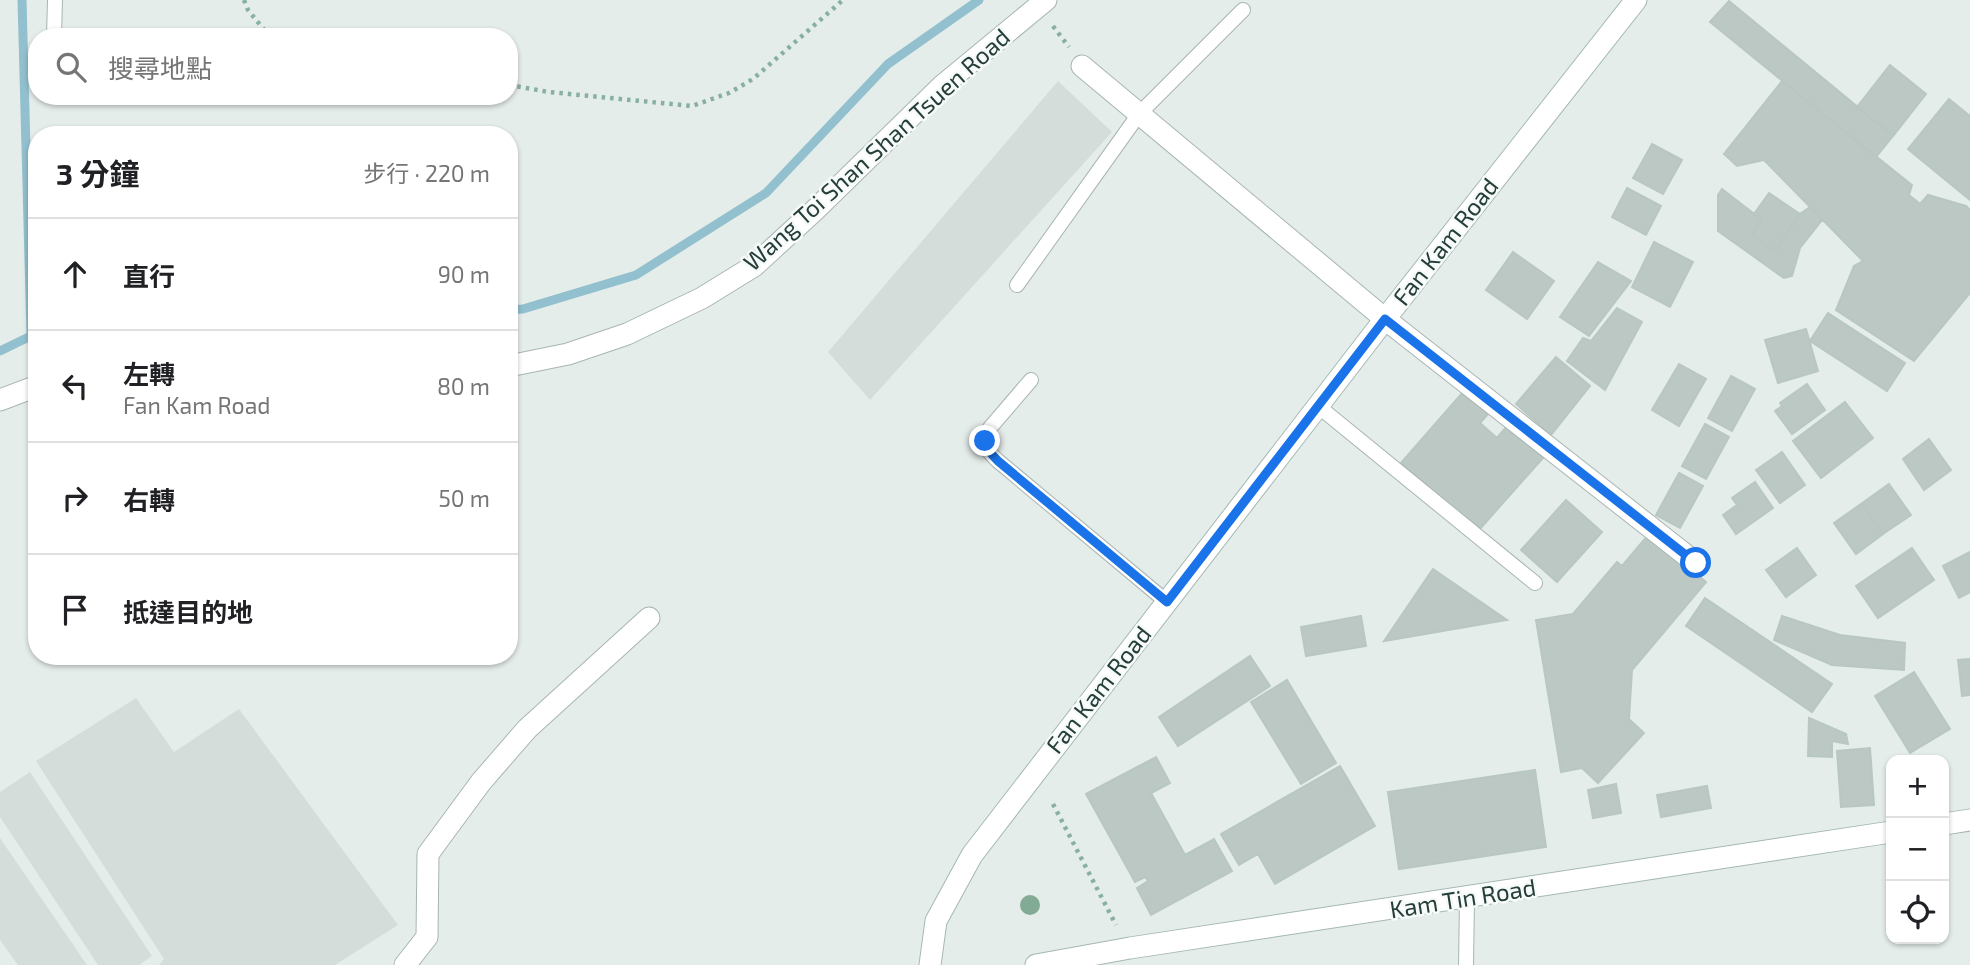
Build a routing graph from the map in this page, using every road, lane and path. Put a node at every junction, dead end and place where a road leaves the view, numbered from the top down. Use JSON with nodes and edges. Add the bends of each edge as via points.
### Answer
{"nodes":[{"id":1,"x":55,"y":0,"type":"edge"},
{"id":2,"x":244,"y":0,"type":"edge"},
{"id":3,"x":844,"y":0,"type":"edge"},
{"id":4,"x":1636,"y":0,"type":"edge"},
{"id":5,"x":1042,"y":3,"type":"edge"},
{"id":6,"x":1243,"y":10,"type":"dead end"},
{"id":7,"x":54,"y":28,"type":"edge"},
{"id":8,"x":263,"y":28,"type":"edge"},
{"id":9,"x":1082,"y":66,"type":"joint"},
{"id":10,"x":518,"y":87,"type":"edge"},
{"id":11,"x":1139,"y":114,"type":"junction"},
{"id":12,"x":1017,"y":285,"type":"dead end"},
{"id":13,"x":1385,"y":319,"type":"junction"},
{"id":14,"x":518,"y":364,"type":"edge"},
{"id":15,"x":1031,"y":380,"type":"dead end"},
{"id":16,"x":28,"y":389,"type":"edge"},
{"id":17,"x":0,"y":400,"type":"edge"},
{"id":18,"x":1318,"y":406,"type":"junction"},
{"id":19,"x":1696,"y":563,"type":"dead end"},
{"id":20,"x":1535,"y":583,"type":"dead end"},
{"id":21,"x":1167,"y":602,"type":"junction"},
{"id":22,"x":649,"y":618,"type":"dead end"},
{"id":23,"x":1054,"y":804,"type":"dead end"},
{"id":24,"x":1970,"y":820,"type":"edge"},
{"id":25,"x":1949,"y":823,"type":"edge"},
{"id":26,"x":1886,"y":833,"type":"edge"},
{"id":27,"x":1467,"y":899,"type":"junction"},
{"id":28,"x":1119,"y":931,"type":"dead end"},
{"id":29,"x":405,"y":965,"type":"edge"},
{"id":30,"x":930,"y":965,"type":"edge"},
{"id":31,"x":1035,"y":965,"type":"edge"},
{"id":32,"x":1466,"y":965,"type":"edge"}],
"edges":[{"from":1,"to":7,"type":"lane"},
{"from":2,"to":8,"type":"path"},
{"from":3,"to":10,"type":"path","via":[[753,79],[692,106]]},
{"from":4,"to":13,"type":"main road","name":"Fan Kam Road"},
{"from":5,"to":9,"type":"path"},
{"from":5,"to":14,"type":"main road","name":"Wang Toi Shan Shan Tsuen Road","via":[[943,85],[754,266],[702,298],[627,334],[568,354]]},
{"from":6,"to":11,"type":"lane"},
{"from":9,"to":11,"type":"main road"},
{"from":11,"to":12,"type":"lane"},
{"from":11,"to":13,"type":"main road"},
{"from":13,"to":18,"type":"main road","name":"Fan Kam Road"},
{"from":13,"to":19,"type":"main road"},
{"from":15,"to":21,"type":"lane","via":[[989,429],[985,447]]},
{"from":16,"to":17,"type":"main road"},
{"from":18,"to":20,"type":"lane"},
{"from":18,"to":21,"type":"main road","name":"Fan Kam Road"},
{"from":21,"to":30,"type":"main road","name":"Fan Kam Road","via":[[972,855],[936,921]]},
{"from":22,"to":29,"type":"main road","via":[[527,729],[428,854],[427,937]]},
{"from":23,"to":28,"type":"path"},
{"from":24,"to":25,"type":"main road"},
{"from":26,"to":27,"type":"main road","name":"Kam Tin Road"},
{"from":27,"to":31,"type":"main road","name":"Kam Tin Road"},
{"from":27,"to":32,"type":"lane"}]}
